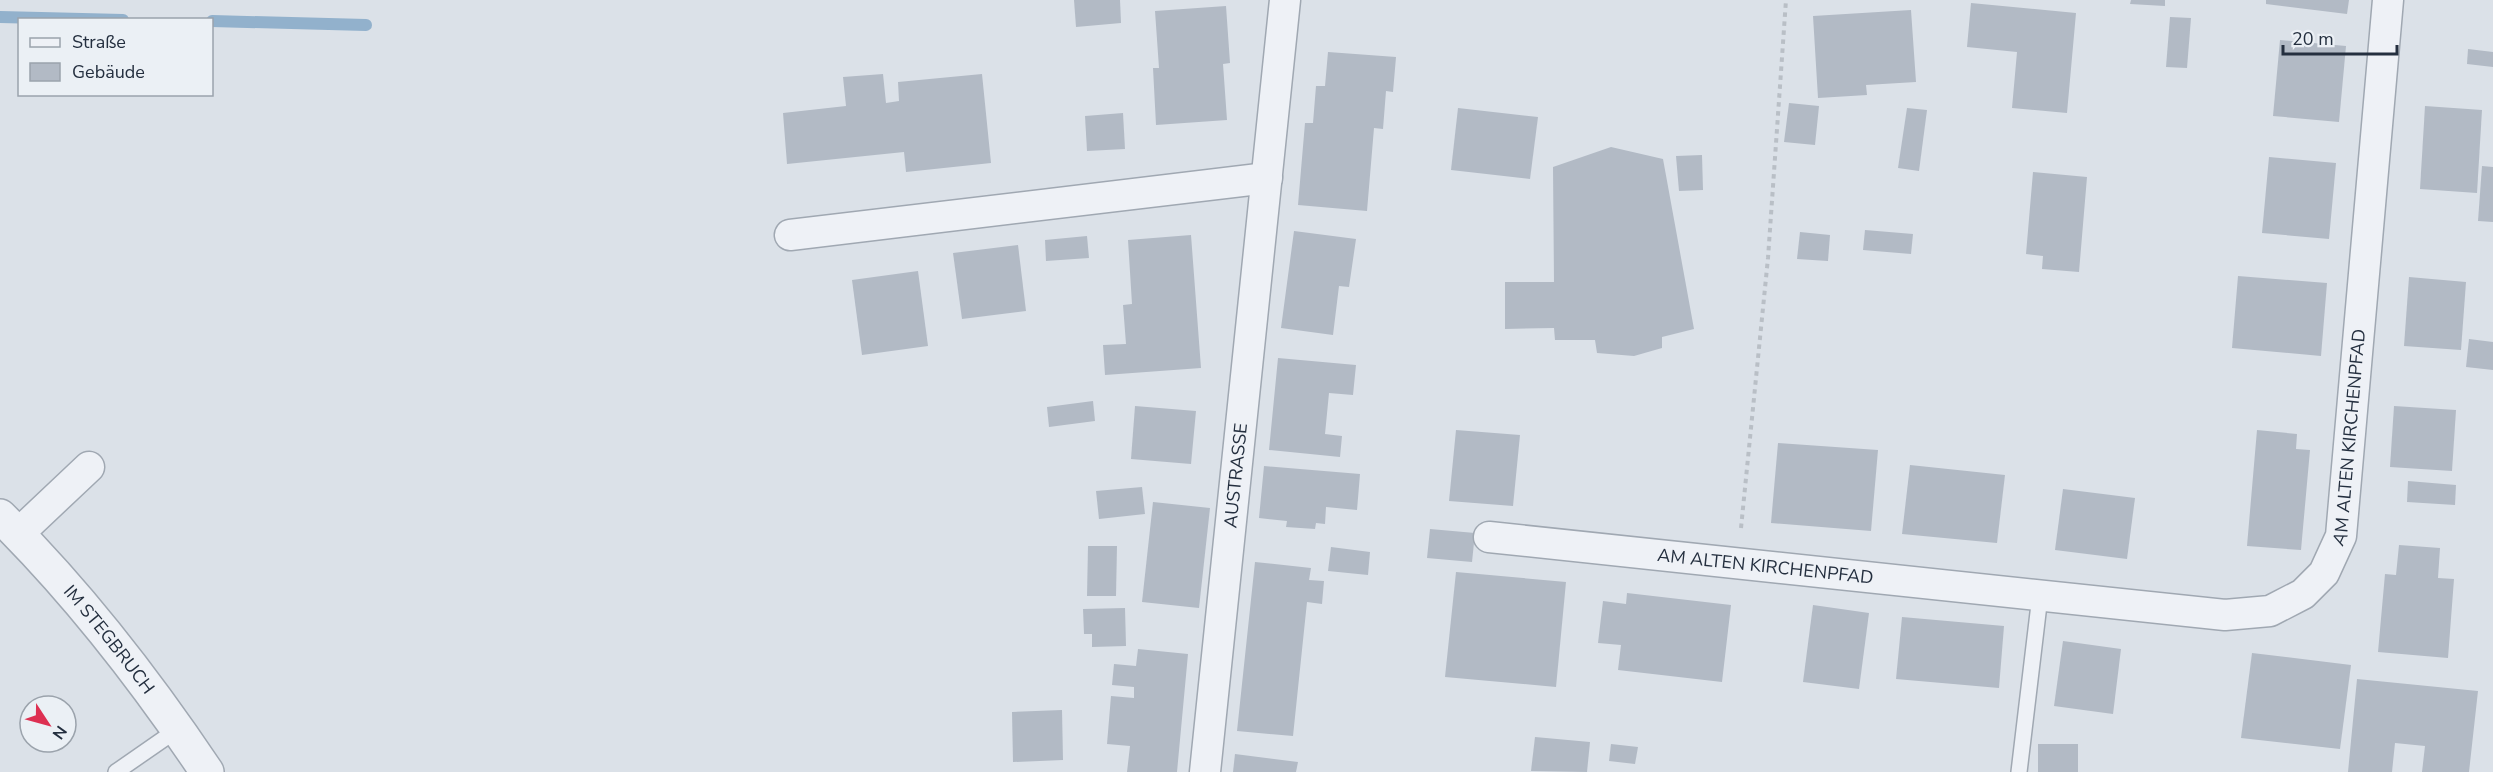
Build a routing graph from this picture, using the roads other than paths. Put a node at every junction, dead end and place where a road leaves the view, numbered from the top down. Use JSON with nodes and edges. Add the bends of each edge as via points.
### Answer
{"nodes":[{"id":1,"x":1285,"y":0,"type":"edge"},
{"id":2,"x":2388,"y":0,"type":"edge"},
{"id":3,"x":1268,"y":178,"type":"junction"},
{"id":4,"x":790,"y":235,"type":"dead end"},
{"id":5,"x":89,"y":467,"type":"dead end"},
{"id":6,"x":9,"y":525,"type":"edge"},
{"id":7,"x":1489,"y":537,"type":"dead end"},
{"id":8,"x":2040,"y":596,"type":"junction"},
{"id":9,"x":178,"y":729,"type":"junction"},
{"id":10,"x":116,"y":772,"type":"edge"},
{"id":11,"x":207,"y":772,"type":"edge"},
{"id":12,"x":1205,"y":772,"type":"edge"},
{"id":13,"x":2019,"y":772,"type":"edge"}],
"edges":[{"from":1,"to":3,"type":"street","name":"AUSTRASSE"},
{"from":2,"to":8,"type":"street","name":"AM ALTEN KIRCHENPFAD","via":[[2342,536],[2324,573],[2303,594],[2270,611],[2225,615]]},
{"from":3,"to":4,"type":"street"},
{"from":3,"to":12,"type":"street","name":"AUSTRASSE"},
{"from":5,"to":6,"type":"street"},
{"from":6,"to":9,"type":"street","name":"IM STEGBRUCH","via":[[103,629]]},
{"from":7,"to":8,"type":"street","name":"AM ALTEN KIRCHENPFAD"},
{"from":8,"to":13,"type":"lane"},
{"from":9,"to":10,"type":"lane"},
{"from":9,"to":11,"type":"street","name":"IM STEGBRUCH"}]}
